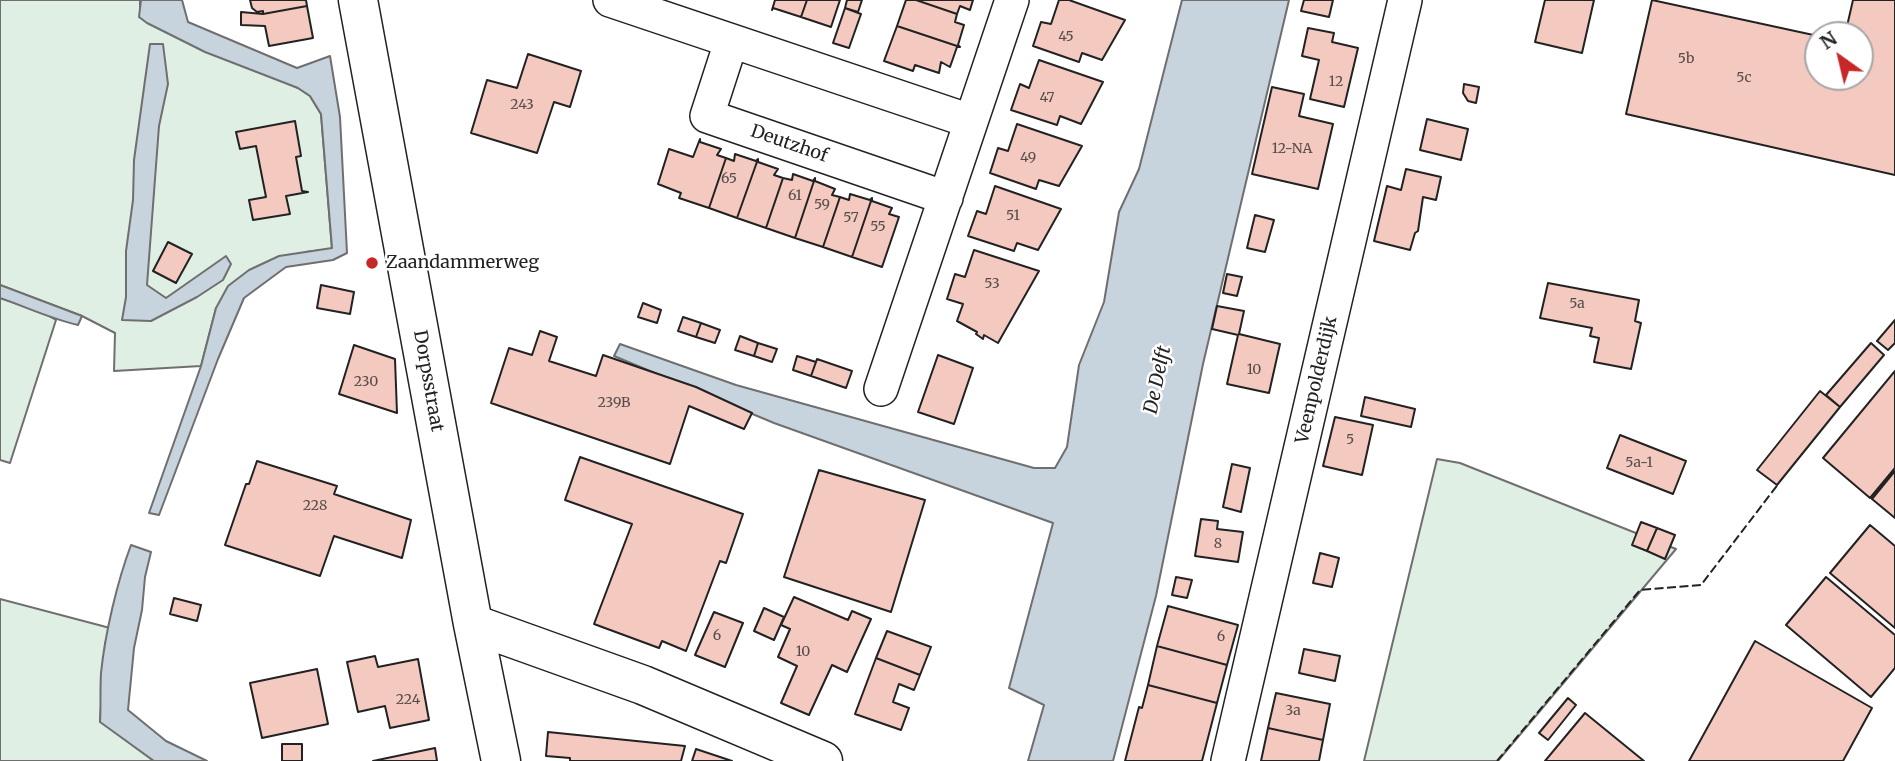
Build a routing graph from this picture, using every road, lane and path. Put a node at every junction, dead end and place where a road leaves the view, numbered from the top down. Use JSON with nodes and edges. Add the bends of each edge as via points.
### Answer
{"nodes":[{"id":1,"x":358,"y":0,"type":"edge"},
{"id":2,"x":610,"y":0,"type":"edge"},
{"id":3,"x":1012,"y":0,"type":"edge"},
{"id":4,"x":1405,"y":0,"type":"edge"},
{"id":5,"x":731,"y":42,"type":"junction"},
{"id":6,"x":970,"y":121,"type":"junction"},
{"id":7,"x":946,"y":198,"type":"junction"},
{"id":8,"x":881,"y":389,"type":"dead end"},
{"id":9,"x":473,"y":624,"type":"junction"},
{"id":10,"x":501,"y":761,"type":"edge"},
{"id":11,"x":823,"y":761,"type":"edge"},
{"id":12,"x":1228,"y":761,"type":"edge"}],
"edges":[{"from":1,"to":9,"type":"street","name":"Dorpsstraat"},
{"from":2,"to":5,"type":"street"},
{"from":3,"to":6,"type":"street"},
{"from":4,"to":12,"type":"street","name":"Veenpolderdijk"},
{"from":5,"to":6,"type":"street"},
{"from":5,"to":7,"type":"street","name":"Deutzhof","via":[[707,116]]},
{"from":6,"to":7,"type":"street"},
{"from":7,"to":8,"type":"street"},
{"from":9,"to":10,"type":"street","name":"Dorpsstraat"},
{"from":9,"to":11,"type":"street","via":[[643,685]]}]}
